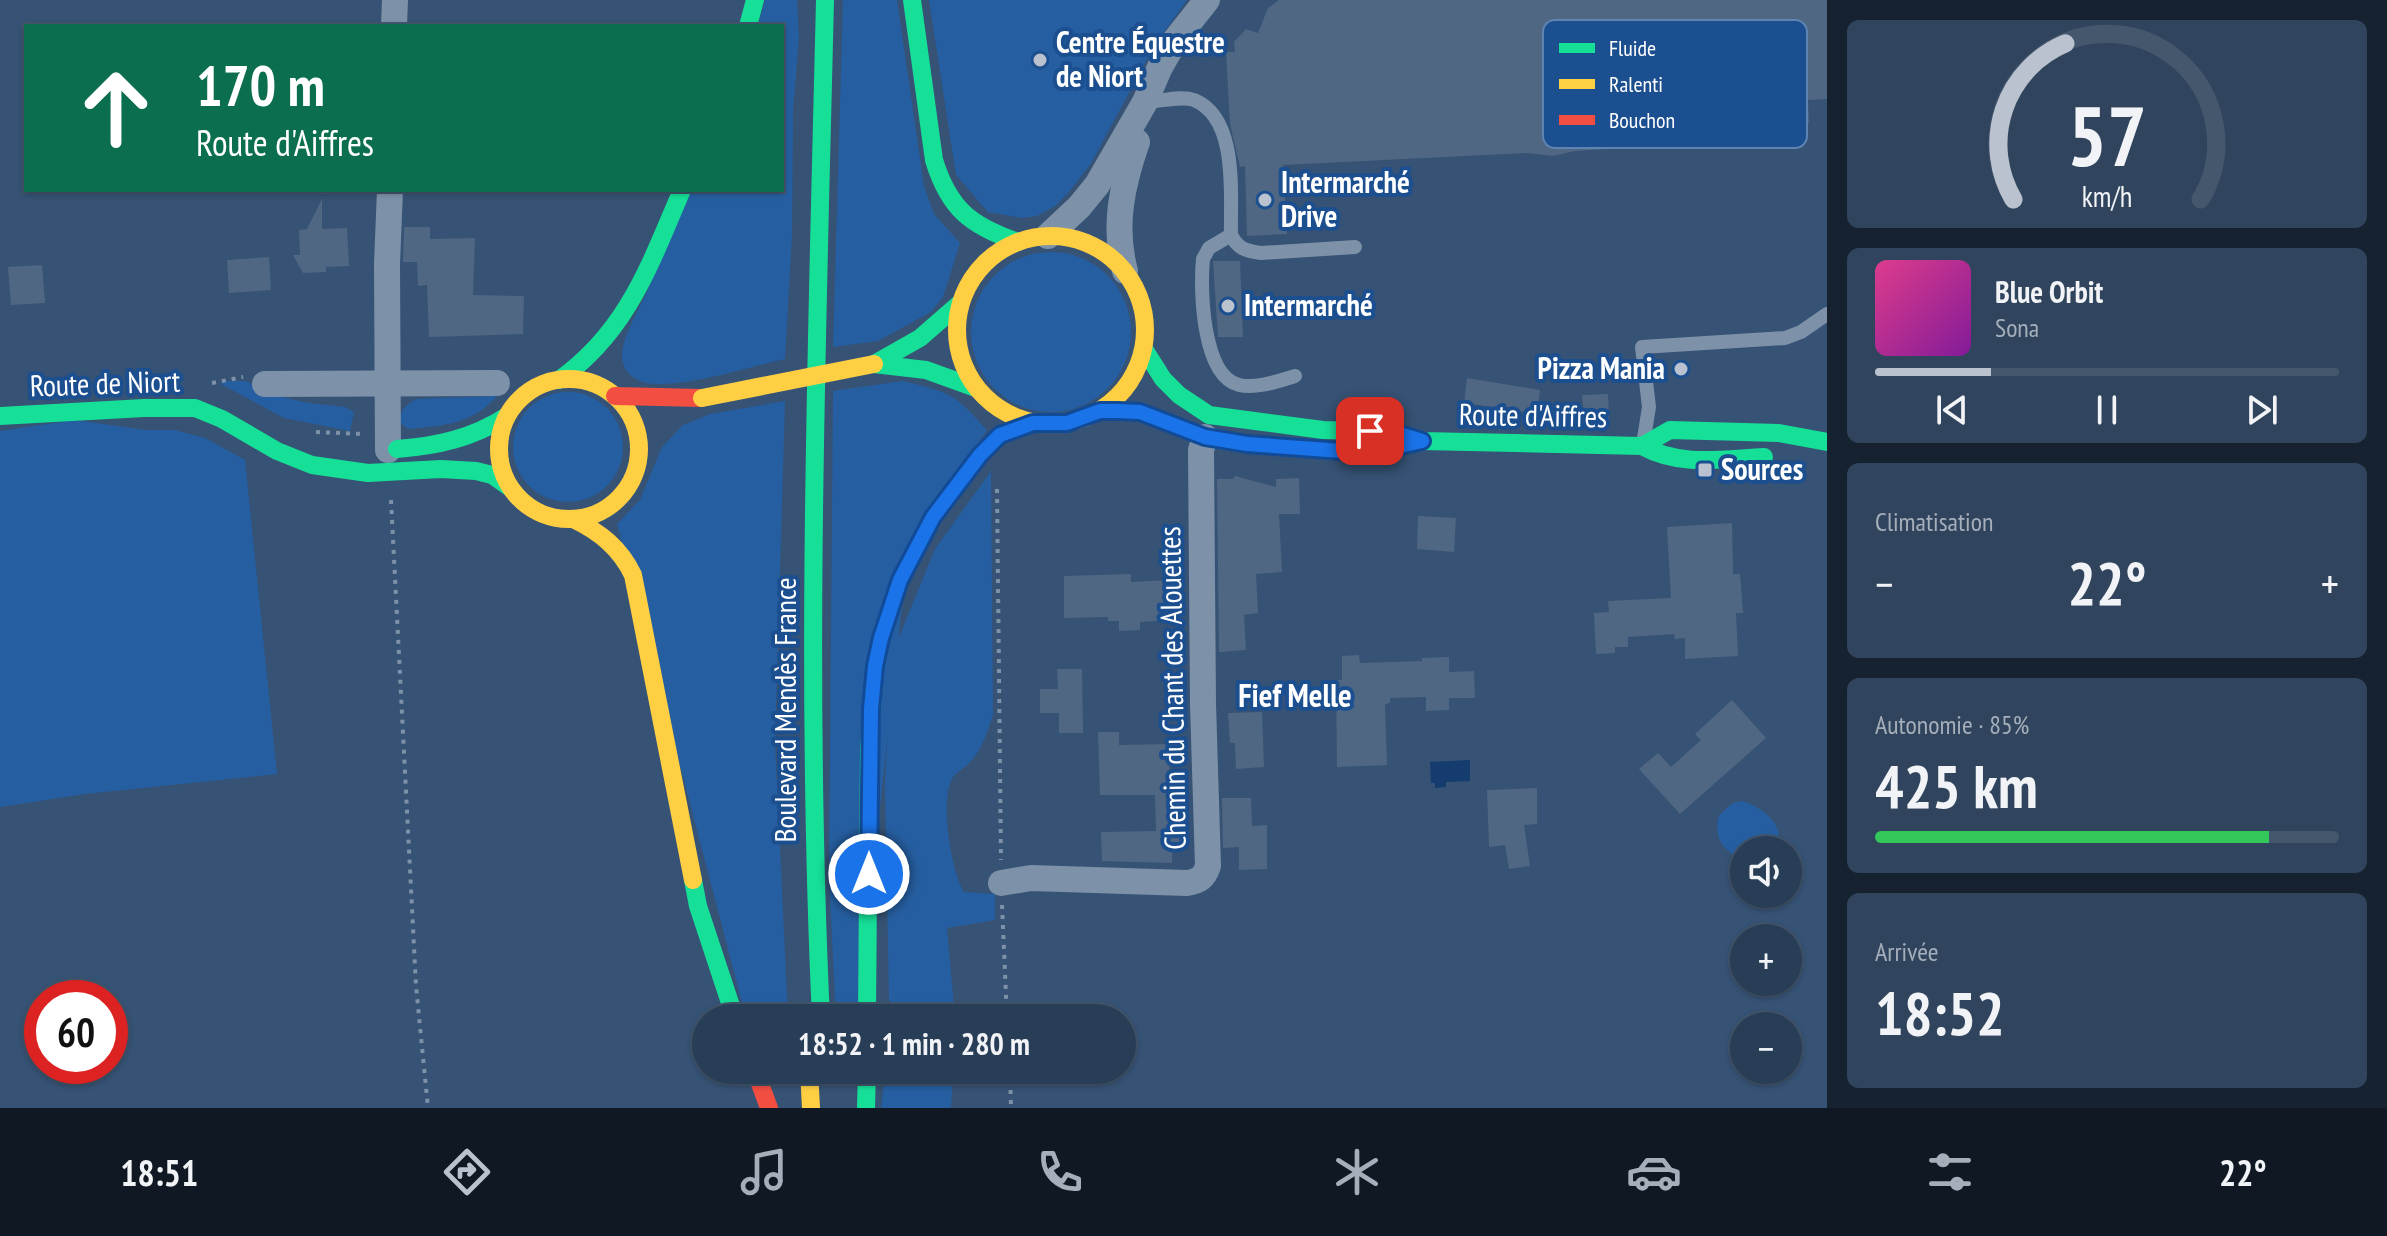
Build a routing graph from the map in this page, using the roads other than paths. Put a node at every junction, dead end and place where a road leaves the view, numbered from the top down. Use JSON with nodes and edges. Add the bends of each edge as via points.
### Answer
{"nodes":[{"id":1,"x":395,"y":0,"type":"edge"},
{"id":2,"x":755,"y":0,"type":"edge"},
{"id":3,"x":812,"y":0,"type":"edge"},
{"id":4,"x":825,"y":0,"type":"edge"},
{"id":5,"x":912,"y":0,"type":"edge"},
{"id":6,"x":1207,"y":0,"type":"edge"},
{"id":7,"x":394,"y":24,"type":"edge"},
{"id":8,"x":749,"y":24,"type":"edge"},
{"id":9,"x":1145,"y":102,"type":"junction"},
{"id":10,"x":390,"y":192,"type":"edge"},
{"id":11,"x":681,"y":192,"type":"edge"},
{"id":12,"x":1231,"y":235,"type":"junction"},
{"id":13,"x":1048,"y":236,"type":"junction"},
{"id":14,"x":1018,"y":242,"type":"junction"},
{"id":15,"x":1355,"y":247,"type":"dead end"},
{"id":16,"x":1125,"y":271,"type":"junction"},
{"id":17,"x":959,"y":304,"type":"junction"},
{"id":18,"x":1827,"y":314,"type":"edge"},
{"id":19,"x":1144,"y":349,"type":"junction"},
{"id":20,"x":874,"y":364,"type":"junction"},
{"id":21,"x":1295,"y":376,"type":"dead end"},
{"id":22,"x":559,"y":380,"type":"junction"},
{"id":23,"x":497,"y":383,"type":"dead end"},
{"id":24,"x":265,"y":384,"type":"road end"},
{"id":25,"x":388,"y":384,"type":"junction"},
{"id":26,"x":976,"y":388,"type":"junction"},
{"id":27,"x":615,"y":396,"type":"junction"},
{"id":28,"x":702,"y":398,"type":"junction"},
{"id":29,"x":0,"y":403,"type":"edge"},
{"id":30,"x":810,"y":403,"type":"junction"},
{"id":31,"x":1100,"y":411,"type":"junction"},
{"id":32,"x":674,"y":415,"type":"dead end"},
{"id":33,"x":0,"y":416,"type":"edge"},
{"id":34,"x":507,"y":416,"type":"junction"},
{"id":35,"x":1033,"y":423,"type":"junction"},
{"id":36,"x":658,"y":428,"type":"dead end"},
{"id":37,"x":1205,"y":437,"type":"junction"},
{"id":38,"x":1422,"y":441,"type":"junction"},
{"id":39,"x":1827,"y":442,"type":"edge"},
{"id":40,"x":1247,"y":444,"type":"dead end"},
{"id":41,"x":316,"y":446,"type":"dead end"},
{"id":42,"x":1642,"y":446,"type":"junction"},
{"id":43,"x":1393,"y":449,"type":"dead end"},
{"id":44,"x":639,"y":453,"type":"junction"},
{"id":45,"x":1827,"y":456,"type":"edge"},
{"id":46,"x":384,"y":457,"type":"junction"},
{"id":47,"x":509,"y":487,"type":"junction"},
{"id":48,"x":573,"y":519,"type":"junction"},
{"id":49,"x":1001,"y":883,"type":"road end"},
{"id":50,"x":730,"y":1004,"type":"edge"},
{"id":51,"x":805,"y":1004,"type":"edge"},
{"id":52,"x":820,"y":1004,"type":"edge"},
{"id":53,"x":867,"y":1004,"type":"edge"},
{"id":54,"x":760,"y":1084,"type":"edge"},
{"id":55,"x":810,"y":1084,"type":"edge"},
{"id":56,"x":825,"y":1084,"type":"edge"},
{"id":57,"x":867,"y":1084,"type":"edge"},
{"id":58,"x":769,"y":1108,"type":"edge"},
{"id":59,"x":811,"y":1108,"type":"edge"},
{"id":60,"x":826,"y":1108,"type":"edge"},
{"id":61,"x":866,"y":1108,"type":"edge"}],
"edges":[{"from":1,"to":7,"type":"street"},
{"from":2,"to":8,"type":"main road"},
{"from":3,"to":30,"type":"main road"},
{"from":4,"to":30,"type":"main road"},
{"from":5,"to":14,"type":"main road","via":[[939,183],[965,217]]},
{"from":6,"to":9,"type":"street","via":[[1176,39]]},
{"from":9,"to":12,"type":"lane","via":[[1193,100],[1209,109],[1220,125],[1229,159]]},
{"from":9,"to":13,"type":"street","via":[[1097,185]]},
{"from":9,"to":16,"type":"street","via":[[1121,200],[1119,238]]},
{"from":10,"to":25,"type":"street"},
{"from":11,"to":22,"type":"main road","via":[[615,327]]},
{"from":12,"to":15,"type":"lane","via":[[1241,249],[1261,253]]},
{"from":12,"to":21,"type":"lane","via":[[1209,248],[1203,259],[1207,339],[1214,360],[1229,379],[1242,385]]},
{"from":13,"to":14,"type":"main road"},
{"from":13,"to":16,"type":"main road","via":[[1090,244]]},
{"from":14,"to":17,"type":"main road","via":[[980,268]]},
{"from":16,"to":19,"type":"main road","via":[[1143,310]]},
{"from":17,"to":20,"type":"main road","via":[[906,347]]},
{"from":17,"to":26,"type":"main road","via":[[959,351]]},
{"from":18,"to":42,"type":"lane","via":[[1785,338],[1642,347],[1649,407]]},
{"from":19,"to":31,"type":"main road","via":[[1127,386]]},
{"from":19,"to":38,"type":"main road","name":"Route d'Aiffres","via":[[1163,379],[1209,415],[1323,430],[1393,432]]},
{"from":20,"to":26,"type":"main road","via":[[930,369]]},
{"from":20,"to":28,"type":"main road","bridge":true},
{"from":22,"to":27,"type":"main road","via":[[588,382]]},
{"from":22,"to":34,"type":"main road","via":[[534,388]]},
{"from":23,"to":25,"type":"street"},
{"from":24,"to":25,"type":"street"},
{"from":25,"to":46,"type":"street"},
{"from":26,"to":35,"type":"main road","via":[[1001,411]]},
{"from":27,"to":28,"type":"main road"},
{"from":27,"to":44,"type":"main road","via":[[633,422]]},
{"from":28,"to":32,"type":"main road"},
{"from":29,"to":41,"type":"main road","name":"Route de Niort","via":[[190,394],[214,398],[284,438]]},
{"from":30,"to":51,"type":"main road","name":"Boulevard Mendès France","via":[[797,588]]},
{"from":30,"to":52,"type":"main road","name":"Boulevard Mendès France"},
{"from":31,"to":35,"type":"main road","via":[[1067,423]]},
{"from":31,"to":37,"type":"main road","via":[[1140,412]]},
{"from":33,"to":46,"type":"main road","name":"Route de Niort","via":[[195,408],[296,460],[331,470]]},
{"from":34,"to":46,"type":"main road","via":[[459,441]]},
{"from":34,"to":47,"type":"main road","via":[[499,460]]},
{"from":35,"to":53,"type":"main road","via":[[1000,435],[933,517],[900,580],[881,638],[869,751]]},
{"from":36,"to":44,"type":"main road"},
{"from":37,"to":40,"type":"main road"},
{"from":37,"to":49,"type":"street","name":"Chemin du Chant des Alouettes","via":[[1205,874],[1187,883],[1031,878]]},
{"from":38,"to":42,"type":"main road","name":"Route d'Aiffres"},
{"from":38,"to":43,"type":"main road","name":"Route d'Aiffres"},
{"from":39,"to":42,"type":"main road","name":"Route d'Aiffres","via":[[1779,433],[1670,430]]},
{"from":42,"to":45,"type":"main road","name":"Route d'Aiffres","via":[[1671,459]]},
{"from":44,"to":48,"type":"main road","via":[[636,470],[618,499]]},
{"from":46,"to":47,"type":"main road","via":[[476,471]]},
{"from":47,"to":48,"type":"main road","via":[[537,512]]},
{"from":48,"to":50,"type":"main road","via":[[616,547],[633,575],[698,906]]},
{"from":54,"to":58,"type":"main road"},
{"from":55,"to":59,"type":"main road"},
{"from":56,"to":60,"type":"main road"},
{"from":57,"to":61,"type":"main road"}]}
